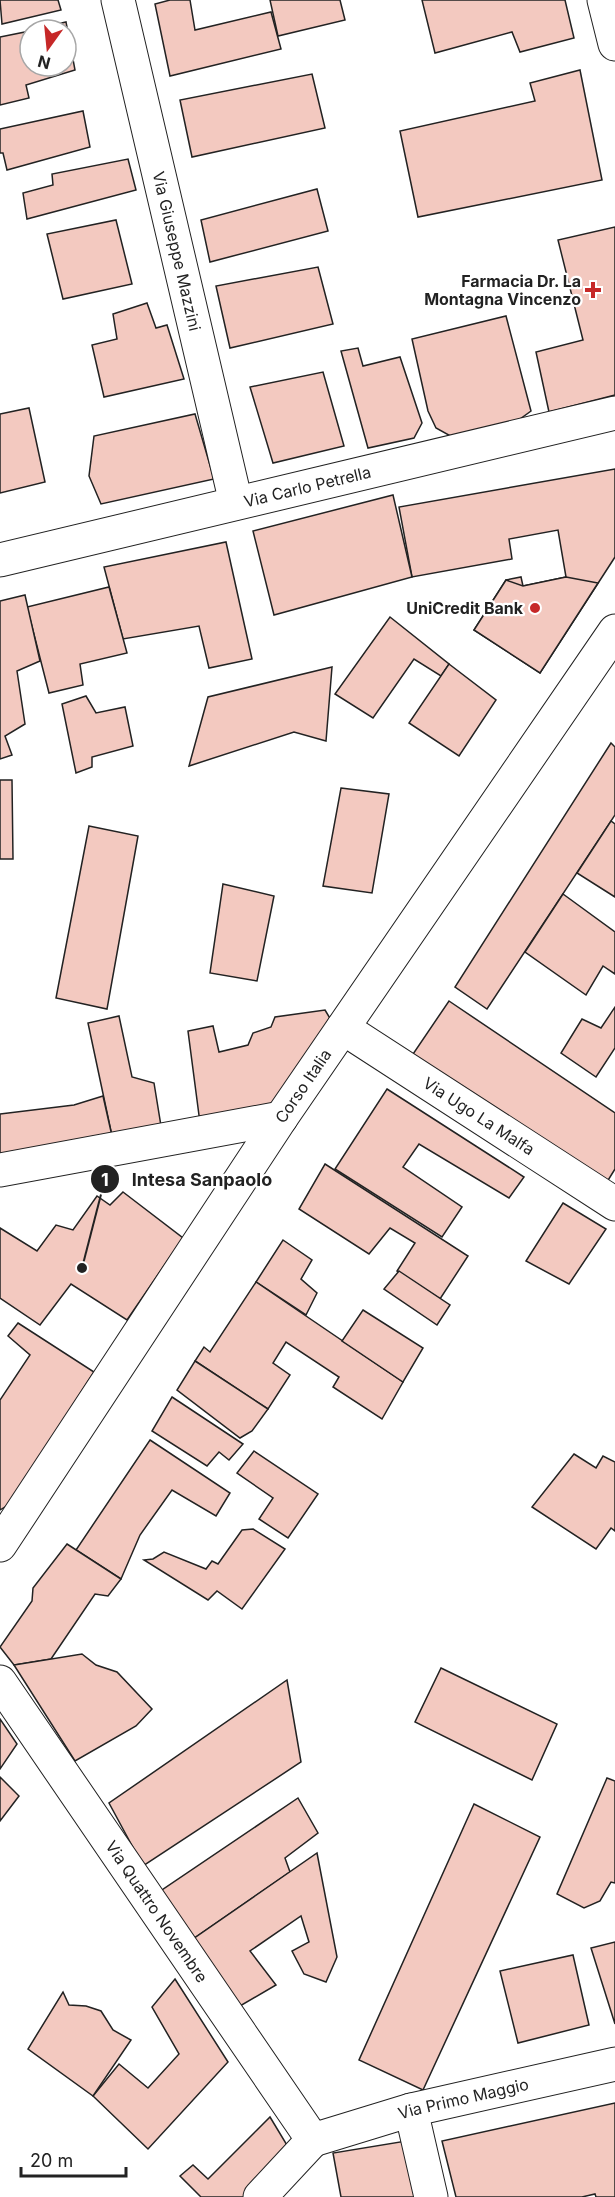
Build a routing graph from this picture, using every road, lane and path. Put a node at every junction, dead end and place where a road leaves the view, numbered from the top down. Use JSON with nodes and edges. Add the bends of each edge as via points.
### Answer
{"nodes":[{"id":1,"x":118,"y":0,"type":"edge"},
{"id":2,"x":604,"y":0,"type":"edge"},
{"id":3,"x":615,"y":44,"type":"edge"},
{"id":4,"x":615,"y":413,"type":"edge"},
{"id":5,"x":236,"y":503,"type":"junction"},
{"id":6,"x":0,"y":560,"type":"edge"},
{"id":7,"x":615,"y":631,"type":"edge"},
{"id":8,"x":343,"y":1028,"type":"junction"},
{"id":9,"x":281,"y":1118,"type":"junction"},
{"id":10,"x":0,"y":1170,"type":"edge"},
{"id":11,"x":615,"y":1204,"type":"edge"},
{"id":12,"x":0,"y":1545,"type":"edge"},
{"id":13,"x":0,"y":1682,"type":"edge"},
{"id":14,"x":615,"y":2064,"type":"edge"},
{"id":15,"x":411,"y":2110,"type":"junction"},
{"id":16,"x":313,"y":2140,"type":"junction"},
{"id":17,"x":261,"y":2197,"type":"edge"},
{"id":18,"x":431,"y":2197,"type":"edge"}],
"edges":[{"from":1,"to":5,"type":"street","name":"Via Giuseppe Mazzini"},
{"from":2,"to":3,"type":"street"},
{"from":4,"to":5,"type":"street","name":"Via Carlo Petrella"},
{"from":5,"to":6,"type":"street","name":"Via Carlo Petrella"},
{"from":7,"to":8,"type":"street","name":"Corso Italia"},
{"from":8,"to":9,"type":"street","name":"Corso Italia"},
{"from":8,"to":11,"type":"street","name":"Via Ugo La Malfa"},
{"from":9,"to":10,"type":"street"},
{"from":9,"to":12,"type":"street","name":"Corso Italia"},
{"from":13,"to":16,"type":"street","name":"Via Quattro Novembre"},
{"from":14,"to":15,"type":"street","name":"Via Primo Maggio"},
{"from":15,"to":16,"type":"street","name":"Via Primo Maggio"},
{"from":15,"to":18,"type":"street"},
{"from":16,"to":17,"type":"street"}]}
